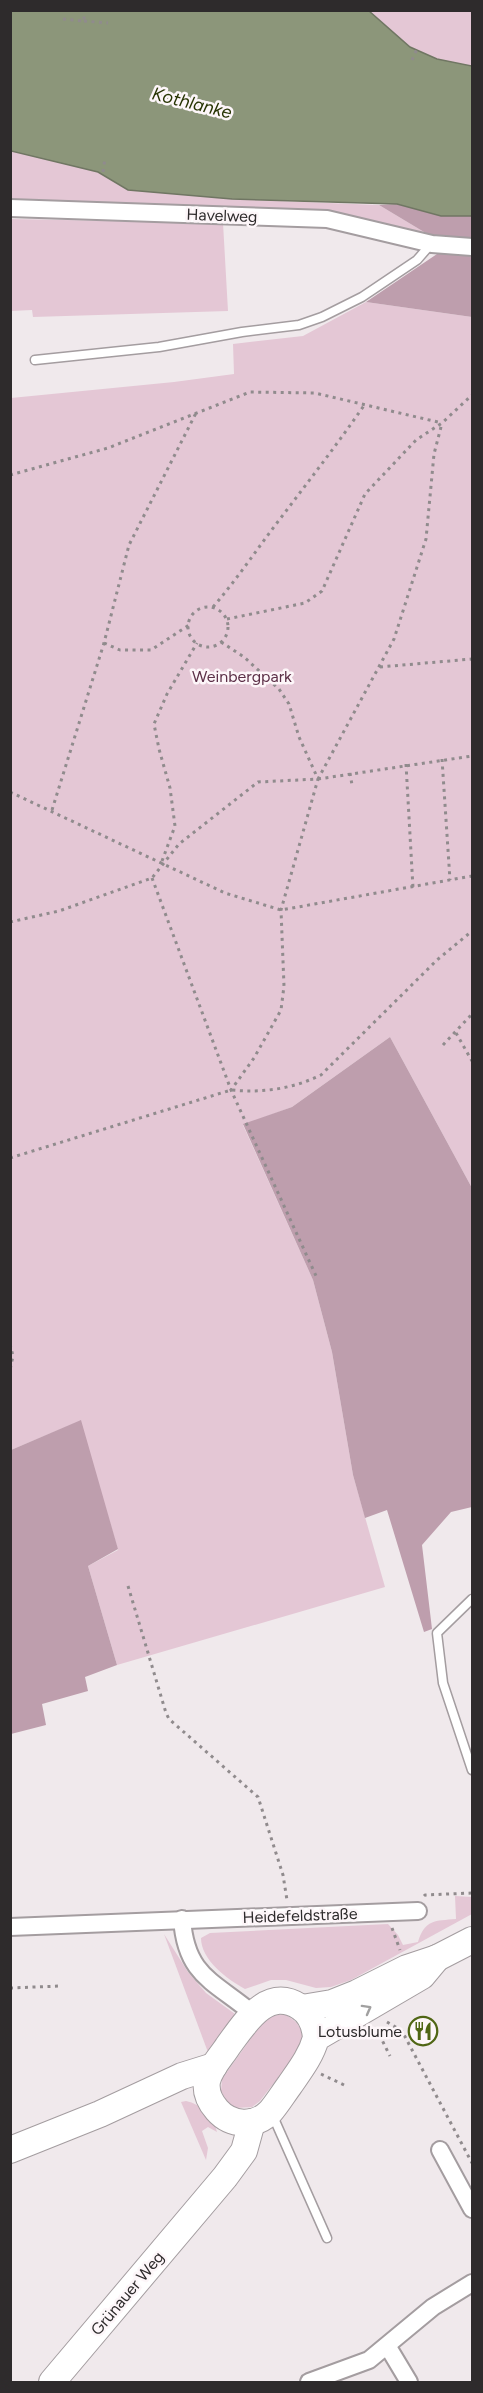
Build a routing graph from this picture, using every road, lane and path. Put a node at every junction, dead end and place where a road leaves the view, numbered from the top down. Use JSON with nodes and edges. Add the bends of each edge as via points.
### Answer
{"nodes":[{"id":1,"x":84,"y":10,"type":"edge"},
{"id":2,"x":63,"y":19,"type":"dead end"},
{"id":3,"x":84,"y":21,"type":"junction"},
{"id":4,"x":108,"y":23,"type":"dead end"},
{"id":5,"x":417,"y":49,"type":"dead end"},
{"id":6,"x":412,"y":60,"type":"dead end"},
{"id":7,"x":105,"y":158,"type":"dead end"},
{"id":8,"x":103,"y":172,"type":"dead end"},
{"id":9,"x":10,"y":208,"type":"edge"},
{"id":10,"x":432,"y":244,"type":"junction"},
{"id":11,"x":472,"y":247,"type":"edge"},
{"id":12,"x":35,"y":360,"type":"dead end"},
{"id":13,"x":472,"y":395,"type":"edge"},
{"id":14,"x":365,"y":404,"type":"junction"},
{"id":15,"x":197,"y":411,"type":"junction"},
{"id":16,"x":442,"y":423,"type":"junction"},
{"id":17,"x":10,"y":475,"type":"edge"},
{"id":18,"x":213,"y":607,"type":"junction"},
{"id":19,"x":227,"y":620,"type":"junction"},
{"id":20,"x":189,"y":625,"type":"junction"},
{"id":21,"x":221,"y":642,"type":"junction"},
{"id":22,"x":104,"y":643,"type":"junction"},
{"id":23,"x":198,"y":643,"type":"junction"},
{"id":24,"x":472,"y":659,"type":"edge"},
{"id":25,"x":380,"y":667,"type":"junction"},
{"id":26,"x":472,"y":756,"type":"edge"},
{"id":27,"x":442,"y":759,"type":"junction"},
{"id":28,"x":406,"y":764,"type":"junction"},
{"id":29,"x":350,"y":773,"type":"junction"},
{"id":30,"x":318,"y":779,"type":"junction"},
{"id":31,"x":352,"y":785,"type":"dead end"},
{"id":32,"x":10,"y":792,"type":"edge"},
{"id":33,"x":52,"y":810,"type":"junction"},
{"id":34,"x":162,"y":863,"type":"junction"},
{"id":35,"x":472,"y":876,"type":"edge"},
{"id":36,"x":152,"y":878,"type":"junction"},
{"id":37,"x":450,"y":880,"type":"junction"},
{"id":38,"x":413,"y":888,"type":"junction"},
{"id":39,"x":281,"y":910,"type":"junction"},
{"id":40,"x":10,"y":922,"type":"edge"},
{"id":41,"x":472,"y":931,"type":"edge"},
{"id":42,"x":472,"y":1014,"type":"edge"},
{"id":43,"x":456,"y":1033,"type":"junction"},
{"id":44,"x":443,"y":1045,"type":"dead end"},
{"id":45,"x":472,"y":1061,"type":"edge"},
{"id":46,"x":231,"y":1090,"type":"junction"},
{"id":47,"x":10,"y":1158,"type":"edge"},
{"id":48,"x":317,"y":1278,"type":"dead end"},
{"id":49,"x":10,"y":1344,"type":"edge"},
{"id":50,"x":10,"y":1370,"type":"edge"},
{"id":51,"x":128,"y":1586,"type":"dead end"},
{"id":52,"x":472,"y":1599,"type":"edge"},
{"id":53,"x":472,"y":1770,"type":"edge"},
{"id":54,"x":418,"y":1911,"type":"dead end"},
{"id":55,"x":290,"y":1915,"type":"junction"},
{"id":56,"x":182,"y":1919,"type":"junction"},
{"id":57,"x":10,"y":1926,"type":"edge"},
{"id":58,"x":472,"y":1940,"type":"edge"},
{"id":59,"x":437,"y":1958,"type":"junction"},
{"id":60,"x":60,"y":1986,"type":"dead end"},
{"id":61,"x":10,"y":1988,"type":"edge"},
{"id":62,"x":302,"y":2008,"type":"junction"},
{"id":63,"x":366,"y":2009,"type":"junction"},
{"id":64,"x":252,"y":2013,"type":"junction"},
{"id":65,"x":316,"y":2038,"type":"junction"},
{"id":66,"x":390,"y":2056,"type":"dead end"},
{"id":67,"x":214,"y":2066,"type":"junction"},
{"id":68,"x":207,"y":2096,"type":"junction"},
{"id":69,"x":100,"y":2114,"type":"junction"},
{"id":70,"x":261,"y":2117,"type":"junction"},
{"id":71,"x":226,"y":2119,"type":"junction"},
{"id":72,"x":10,"y":2150,"type":"edge"},
{"id":73,"x":440,"y":2150,"type":"dead end"},
{"id":74,"x":472,"y":2163,"type":"edge"},
{"id":75,"x":202,"y":2203,"type":"junction"},
{"id":76,"x":472,"y":2209,"type":"edge"},
{"id":77,"x":327,"y":2238,"type":"dead end"},
{"id":78,"x":472,"y":2283,"type":"edge"},
{"id":79,"x":388,"y":2346,"type":"junction"},
{"id":80,"x":52,"y":2382,"type":"edge"},
{"id":81,"x":309,"y":2382,"type":"edge"},
{"id":82,"x":409,"y":2382,"type":"edge"}],
"edges":[{"from":1,"to":3,"type":"path"},
{"from":2,"to":3,"type":"path"},
{"from":3,"to":4,"type":"path"},
{"from":5,"to":6,"type":"path"},
{"from":7,"to":8,"type":"path"},
{"from":9,"to":10,"type":"street","name":"Havelweg","via":[[327,219]]},
{"from":10,"to":11,"type":"street","name":"Havelweg"},
{"from":10,"to":12,"type":"lane","via":[[417,260],[362,297],[298,325],[159,347]]},
{"from":13,"to":16,"type":"path"},
{"from":14,"to":15,"type":"path","via":[[315,393],[250,392]]},
{"from":14,"to":16,"type":"path"},
{"from":14,"to":18,"type":"path"},
{"from":15,"to":17,"type":"path","via":[[108,448]]},
{"from":15,"to":22,"type":"path","via":[[129,545]]},
{"from":16,"to":19,"type":"path","via":[[416,440],[364,494],[322,591],[305,603]]},
{"from":16,"to":25,"type":"path","via":[[434,453],[426,539],[394,639]]},
{"from":18,"to":19,"type":"path"},
{"from":18,"to":20,"type":"path","via":[[199,609]]},
{"from":19,"to":21,"type":"path","via":[[228,632]]},
{"from":20,"to":22,"type":"path","via":[[151,650],[120,650]]},
{"from":20,"to":23,"type":"path","via":[[190,635]]},
{"from":21,"to":23,"type":"path","via":[[209,646]]},
{"from":21,"to":30,"type":"path","via":[[279,689],[289,704]]},
{"from":22,"to":33,"type":"path"},
{"from":23,"to":34,"type":"path","via":[[154,724],[175,826]]},
{"from":24,"to":25,"type":"path"},
{"from":25,"to":30,"type":"path"},
{"from":26,"to":27,"type":"path"},
{"from":27,"to":28,"type":"path"},
{"from":27,"to":37,"type":"path"},
{"from":28,"to":29,"type":"path"},
{"from":28,"to":38,"type":"path"},
{"from":29,"to":30,"type":"path"},
{"from":29,"to":31,"type":"path"},
{"from":30,"to":34,"type":"path","via":[[258,782],[179,843]]},
{"from":30,"to":39,"type":"path"},
{"from":32,"to":33,"type":"path"},
{"from":33,"to":34,"type":"path"},
{"from":34,"to":36,"type":"path"},
{"from":34,"to":39,"type":"path","via":[[225,893]]},
{"from":35,"to":37,"type":"path"},
{"from":36,"to":40,"type":"path","via":[[59,910]]},
{"from":36,"to":46,"type":"path"},
{"from":37,"to":38,"type":"path"},
{"from":38,"to":39,"type":"path"},
{"from":39,"to":46,"type":"path","via":[[284,986],[280,1010]]},
{"from":41,"to":46,"type":"path","via":[[437,960],[321,1075],[301,1085],[256,1092]]},
{"from":42,"to":43,"type":"path"},
{"from":43,"to":44,"type":"path"},
{"from":43,"to":45,"type":"path"},
{"from":46,"to":47,"type":"path"},
{"from":46,"to":48,"type":"path"},
{"from":49,"to":50,"type":"path"},
{"from":51,"to":55,"type":"path","via":[[169,1719],[258,1797],[283,1875]]},
{"from":52,"to":53,"type":"lane","via":[[437,1632],[443,1683]]},
{"from":54,"to":55,"type":"street","name":"Heidefeldstraße"},
{"from":55,"to":56,"type":"street","name":"Heidefeldstraße"},
{"from":56,"to":57,"type":"street","name":"Heidefeldstraße"},
{"from":56,"to":64,"type":"street","via":[[183,1937],[195,1966],[207,1980]]},
{"from":58,"to":59,"type":"main road"},
{"from":59,"to":62,"type":"main road","via":[[418,1963],[357,1993]]},
{"from":63,"to":59,"type":"main road","one_way":true,"via":[[422,1976]]},
{"from":60,"to":61,"type":"path"},
{"from":62,"to":64,"type":"main road","via":[[286,2001],[274,2002]]},
{"from":62,"to":65,"type":"main road","via":[[312,2020]]},
{"from":63,"to":65,"type":"main road"},
{"from":63,"to":66,"type":"path"},
{"from":63,"to":74,"type":"path","via":[[402,2031]]},
{"from":64,"to":67,"type":"main road"},
{"from":65,"to":70,"type":"main road","name":"Grünauer Weg","via":[[313,2050]]},
{"from":67,"to":68,"type":"main road","via":[[207,2082]]},
{"from":67,"to":69,"type":"main road","via":[[182,2076]]},
{"from":68,"to":69,"type":"main road","via":[[180,2091]]},
{"from":68,"to":71,"type":"main road"},
{"from":69,"to":72,"type":"main road"},
{"from":70,"to":71,"type":"main road","via":[[238,2123]]},
{"from":70,"to":75,"type":"main road","name":"Grünauer Weg","via":[[244,2151]]},
{"from":70,"to":77,"type":"lane"},
{"from":71,"to":75,"type":"main road","name":"Grünauer Weg","via":[[226,2147]]},
{"from":73,"to":76,"type":"street"},
{"from":75,"to":80,"type":"main road","name":"Grünauer Weg"},
{"from":78,"to":79,"type":"street","via":[[433,2307]]},
{"from":79,"to":81,"type":"street","via":[[369,2360]]},
{"from":79,"to":82,"type":"street"}]}
